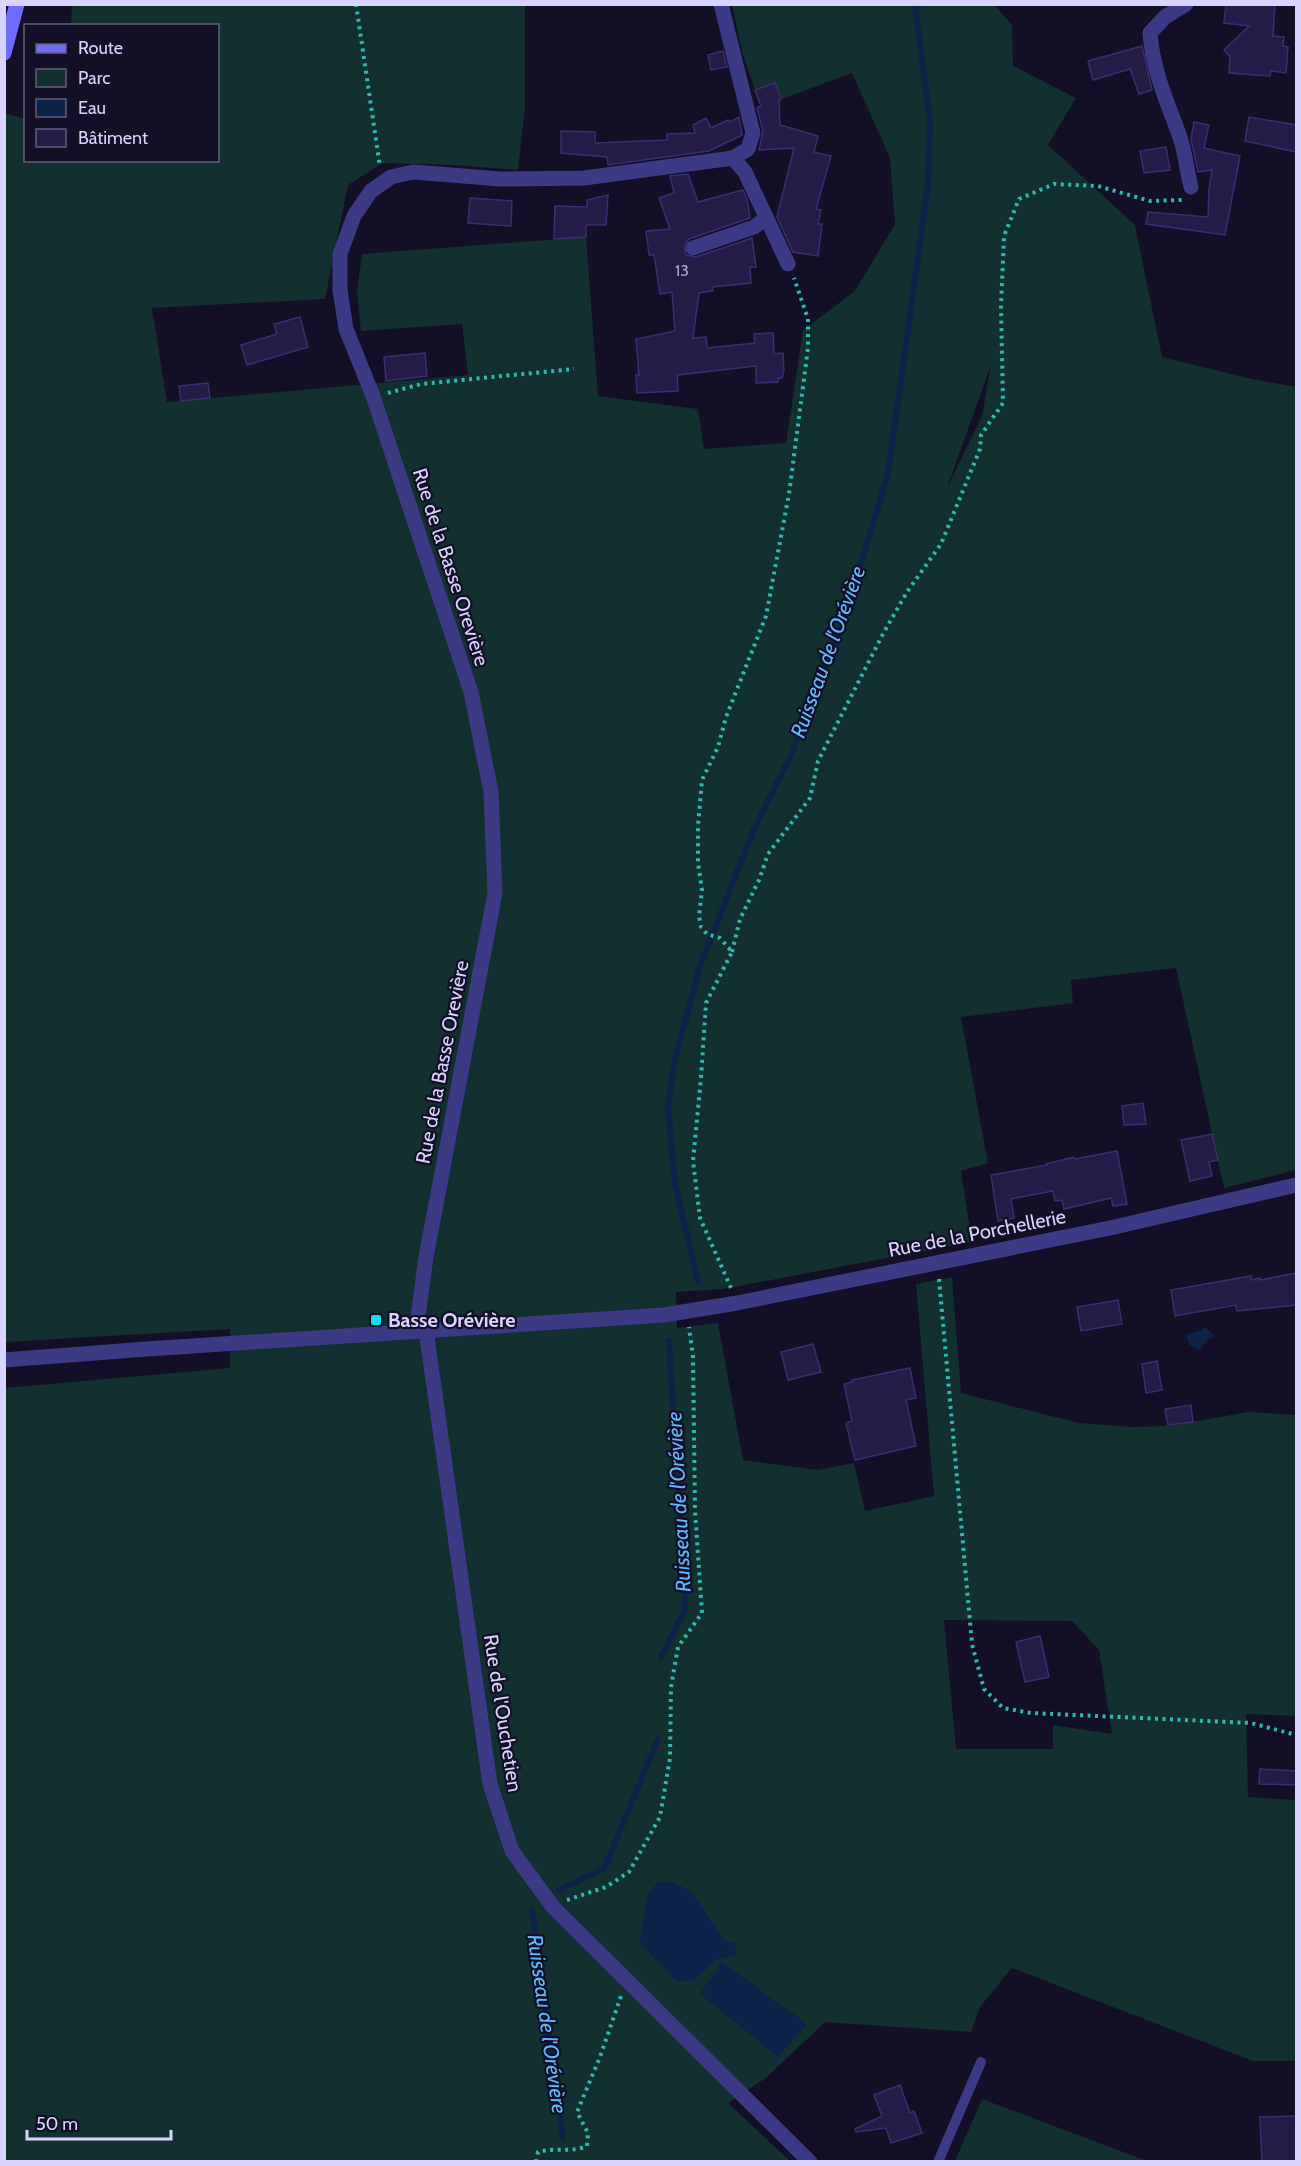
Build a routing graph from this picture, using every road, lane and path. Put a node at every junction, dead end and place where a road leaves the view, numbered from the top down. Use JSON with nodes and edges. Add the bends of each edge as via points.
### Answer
{"nodes":[{"id":1,"x":17,"y":4,"type":"edge"},
{"id":2,"x":356,"y":4,"type":"edge"},
{"id":3,"x":721,"y":4,"type":"edge"},
{"id":4,"x":1186,"y":4,"type":"edge"},
{"id":5,"x":4,"y":53,"type":"edge"},
{"id":6,"x":733,"y":158,"type":"junction"},
{"id":7,"x":382,"y":183,"type":"junction"},
{"id":8,"x":1191,"y":187,"type":"joint"},
{"id":9,"x":765,"y":219,"type":"junction"},
{"id":10,"x":693,"y":248,"type":"dead end"},
{"id":11,"x":788,"y":264,"type":"joint"},
{"id":12,"x":574,"y":369,"type":"dead end"},
{"id":13,"x":372,"y":396,"type":"junction"},
{"id":14,"x":732,"y":952,"type":"junction"},
{"id":15,"x":1296,"y":1185,"type":"edge"},
{"id":16,"x":938,"y":1263,"type":"junction"},
{"id":17,"x":737,"y":1303,"type":"junction"},
{"id":18,"x":689,"y":1323,"type":"dead end"},
{"id":19,"x":421,"y":1331,"type":"junction"},
{"id":20,"x":4,"y":1360,"type":"edge"},
{"id":21,"x":1296,"y":1735,"type":"edge"},
{"id":22,"x":553,"y":1907,"type":"junction"},
{"id":23,"x":628,"y":1982,"type":"junction"},
{"id":24,"x":981,"y":2062,"type":"dead end"},
{"id":25,"x":537,"y":2162,"type":"edge"},
{"id":26,"x":810,"y":2162,"type":"edge"},
{"id":27,"x":938,"y":2162,"type":"edge"}],
"edges":[{"from":1,"to":5,"type":"main road"},
{"from":2,"to":7,"type":"path"},
{"from":3,"to":6,"type":"street","via":[[753,133],[748,149]]},
{"from":4,"to":8,"type":"street","via":[[1165,17],[1150,33],[1163,96],[1181,139]]},
{"from":6,"to":7,"type":"street","name":"Rue de la Basse Orevière","via":[[584,178],[501,179],[413,172]]},
{"from":6,"to":9,"type":"street","via":[[745,172]]},
{"from":7,"to":13,"type":"street","name":"Rue de la Basse Orevière","via":[[371,190],[354,216],[340,254],[346,329]]},
{"from":8,"to":14,"type":"path","via":[[1181,201],[1150,201],[1098,186],[1054,184],[1019,199],[1004,236],[1004,403],[981,435],[980,449],[942,544],[884,632],[818,761],[810,798],[768,854],[740,919]]},
{"from":9,"to":10,"type":"street","via":[[754,227]]},
{"from":9,"to":11,"type":"street"},
{"from":11,"to":14,"type":"path","via":[[808,319],[808,348],[789,494],[765,616],[718,747],[702,780],[698,826],[701,927],[707,934],[720,938]]},
{"from":12,"to":13,"type":"path","via":[[421,384]]},
{"from":13,"to":19,"type":"street","name":"Rue de la Basse Orevière","via":[[471,692],[491,792],[495,893],[426,1257]]},
{"from":14,"to":17,"type":"path","via":[[706,1003],[693,1161],[700,1218]]},
{"from":15,"to":16,"type":"street","name":"Rue de la Porchellerie"},
{"from":16,"to":17,"type":"street","name":"Rue de la Porchellerie"},
{"from":16,"to":21,"type":"path","via":[[972,1644],[984,1689],[1003,1708],[1031,1713],[1251,1723]]},
{"from":17,"to":19,"type":"street","name":"Rue de la Porchellerie","via":[[664,1315]]},
{"from":18,"to":22,"type":"path","via":[[702,1613],[678,1647],[671,1687],[670,1758],[660,1817],[629,1872],[606,1887]]},
{"from":19,"to":20,"type":"street","name":"Rue de la Porchellerie"},
{"from":19,"to":22,"type":"street","name":"Rue de l'Ouchetien","via":[[490,1784],[512,1851]]},
{"from":22,"to":23,"type":"street","name":"Rue de l'Ouchetien"},
{"from":23,"to":25,"type":"path","via":[[577,2112],[588,2133],[587,2146],[576,2151],[547,2149],[538,2152]]},
{"from":23,"to":26,"type":"street","name":"Rue de l'Ouchetien"},
{"from":24,"to":27,"type":"lane"}]}
